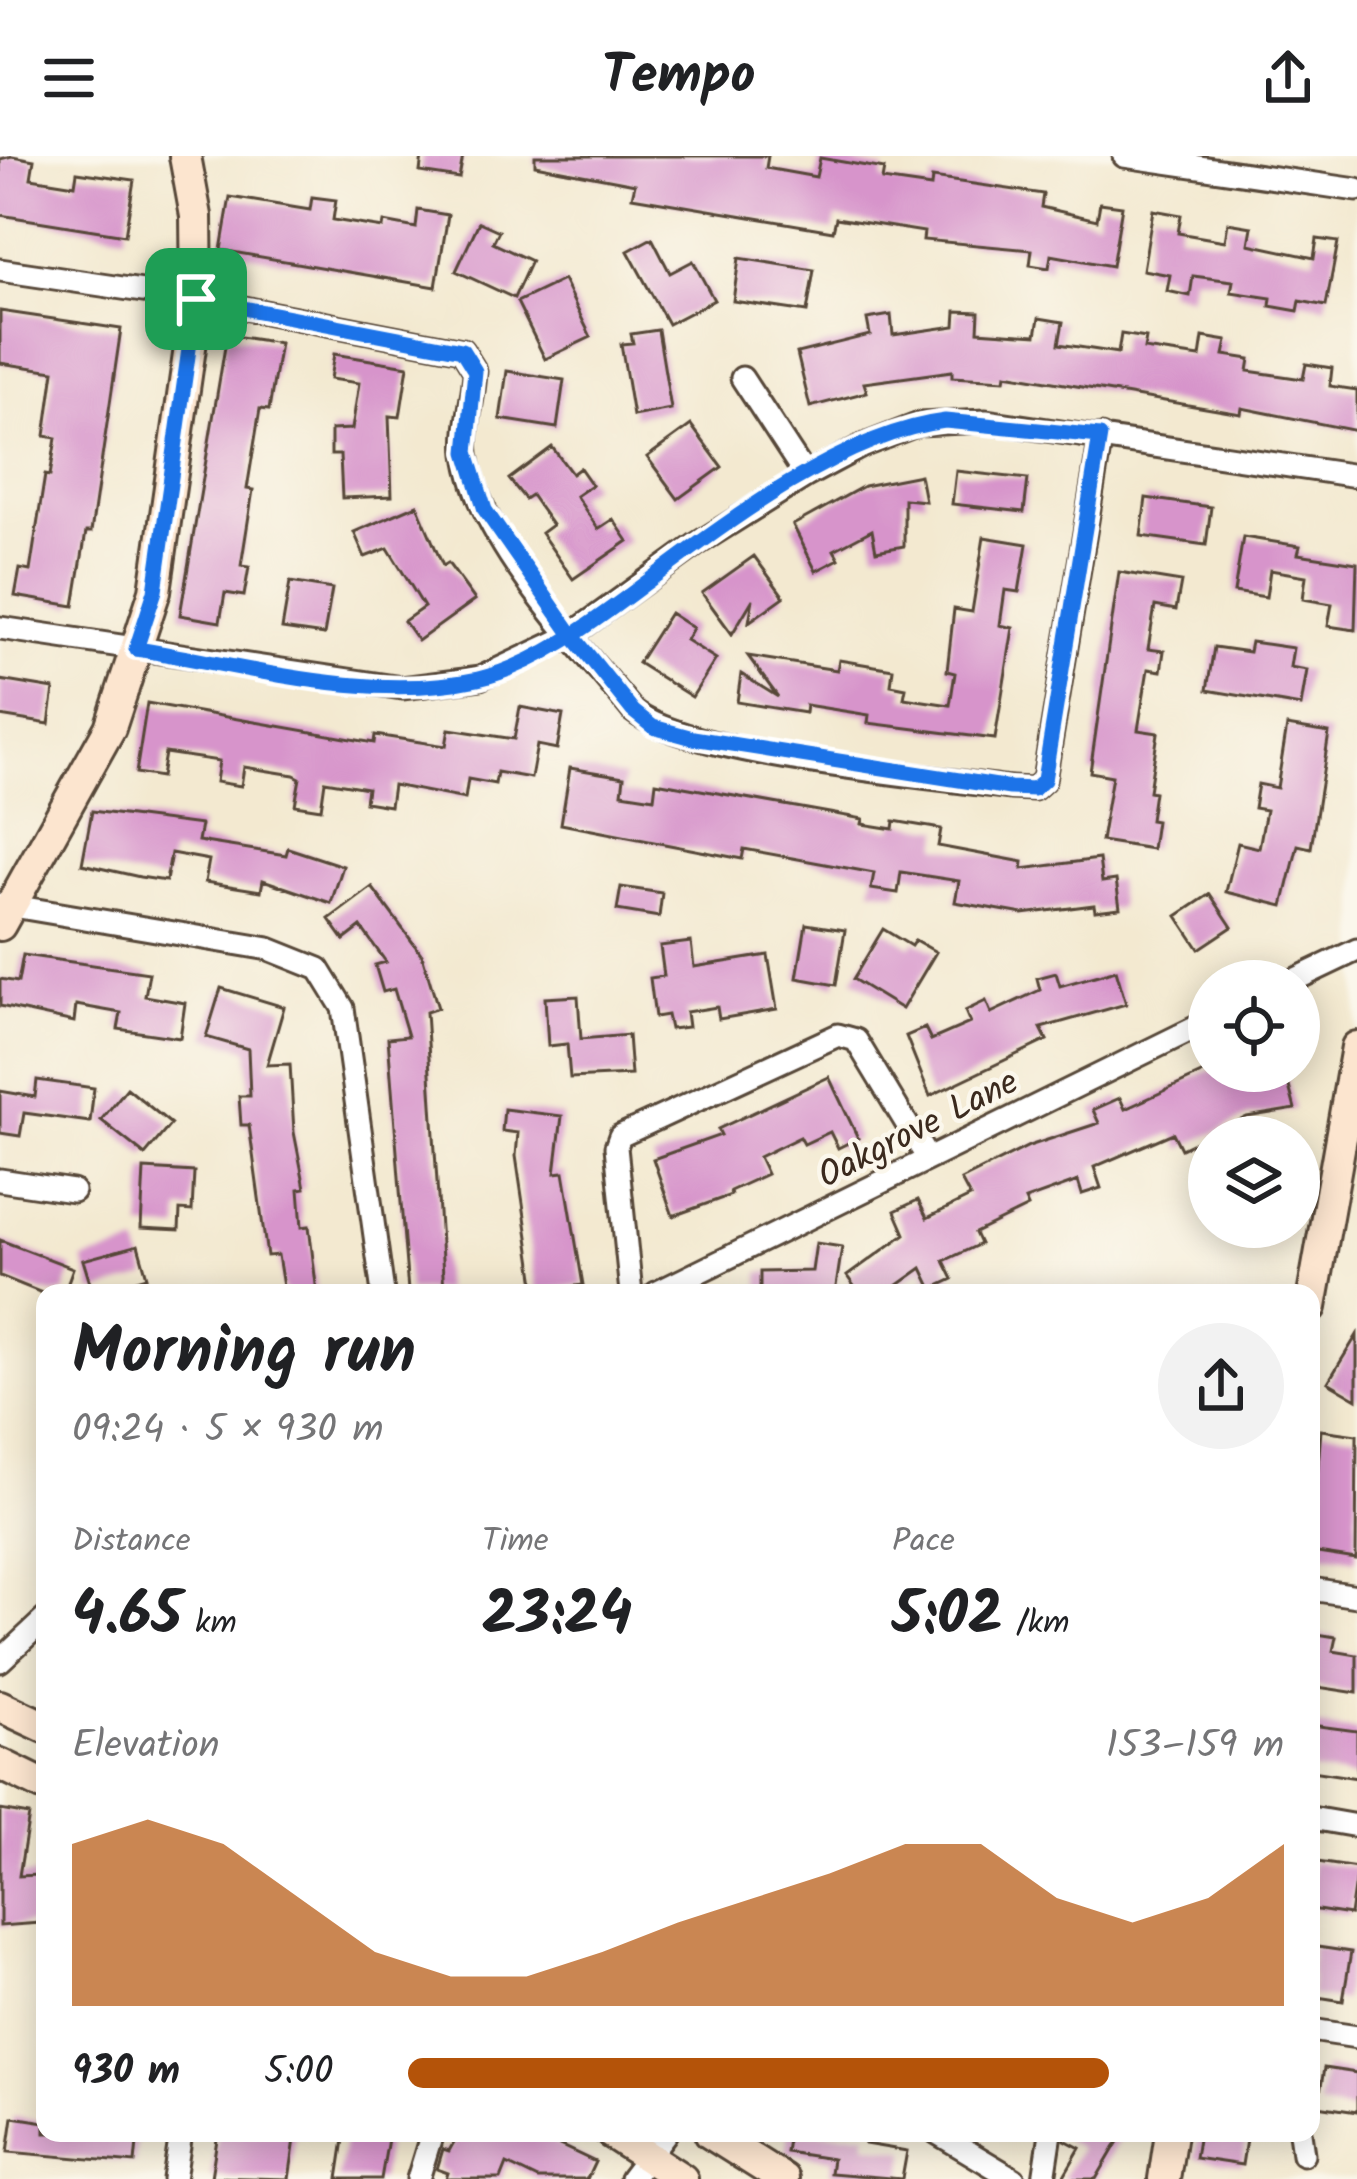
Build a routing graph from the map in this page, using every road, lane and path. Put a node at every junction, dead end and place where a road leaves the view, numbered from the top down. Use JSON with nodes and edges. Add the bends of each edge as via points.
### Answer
{"nodes":[{"id":1,"x":185,"y":156,"type":"edge"},
{"id":2,"x":1124,"y":156,"type":"edge"},
{"id":3,"x":1357,"y":190,"type":"edge"},
{"id":4,"x":0,"y":270,"type":"edge"},
{"id":5,"x":196,"y":299,"type":"junction"},
{"id":6,"x":742,"y":378,"type":"dead end"},
{"id":7,"x":1100,"y":436,"type":"junction"},
{"id":8,"x":806,"y":476,"type":"junction"},
{"id":9,"x":1357,"y":476,"type":"edge"},
{"id":10,"x":0,"y":628,"type":"edge"},
{"id":11,"x":572,"y":635,"type":"junction"},
{"id":12,"x":136,"y":649,"type":"junction"},
{"id":13,"x":4,"y":912,"type":"edge"},
{"id":14,"x":1357,"y":950,"type":"edge"},
{"id":15,"x":1320,"y":968,"type":"edge"},
{"id":16,"x":1188,"y":1031,"type":"edge"},
{"id":17,"x":1357,"y":1048,"type":"edge"},
{"id":18,"x":928,"y":1160,"type":"junction"},
{"id":19,"x":0,"y":1180,"type":"edge"},
{"id":20,"x":73,"y":1191,"type":"dead end"},
{"id":21,"x":381,"y":1284,"type":"edge"},
{"id":22,"x":630,"y":1284,"type":"edge"},
{"id":23,"x":674,"y":1284,"type":"edge"},
{"id":24,"x":1315,"y":1284,"type":"edge"},
{"id":25,"x":1320,"y":1590,"type":"edge"},
{"id":26,"x":1357,"y":1596,"type":"edge"},
{"id":27,"x":36,"y":1627,"type":"edge"},
{"id":28,"x":0,"y":1661,"type":"edge"},
{"id":29,"x":0,"y":1706,"type":"edge"},
{"id":30,"x":36,"y":1723,"type":"edge"},
{"id":31,"x":0,"y":1764,"type":"edge"},
{"id":32,"x":36,"y":1782,"type":"edge"},
{"id":33,"x":1320,"y":1820,"type":"edge"},
{"id":34,"x":1357,"y":1826,"type":"edge"},
{"id":35,"x":1320,"y":2031,"type":"edge"},
{"id":36,"x":1357,"y":2037,"type":"edge"},
{"id":37,"x":180,"y":2142,"type":"edge"},
{"id":38,"x":429,"y":2142,"type":"edge"},
{"id":39,"x":724,"y":2142,"type":"edge"},
{"id":40,"x":953,"y":2142,"type":"edge"},
{"id":41,"x":1050,"y":2142,"type":"edge"},
{"id":42,"x":1170,"y":2142,"type":"edge"},
{"id":43,"x":649,"y":2156,"type":"edge"},
{"id":44,"x":174,"y":2179,"type":"edge"},
{"id":45,"x":418,"y":2179,"type":"edge"},
{"id":46,"x":682,"y":2179,"type":"edge"},
{"id":47,"x":783,"y":2179,"type":"edge"},
{"id":48,"x":1014,"y":2179,"type":"edge"},
{"id":49,"x":1044,"y":2179,"type":"edge"},
{"id":50,"x":1164,"y":2179,"type":"edge"}],
"edges":[{"from":1,"to":5,"type":"street","via":[[196,216]]},
{"from":2,"to":3,"type":"street"},
{"from":4,"to":5,"type":"street"},
{"from":5,"to":11,"type":"street","via":[[462,350],[475,371],[466,426],[472,478],[485,510]]},
{"from":5,"to":12,"type":"street","via":[[155,591]]},
{"from":6,"to":8,"type":"street"},
{"from":7,"to":8,"type":"street","via":[[986,422],[919,424]]},
{"from":7,"to":9,"type":"street"},
{"from":7,"to":11,"type":"street","via":[[1044,780],[1034,789],[756,750],[653,727]]},
{"from":8,"to":11,"type":"street"},
{"from":10,"to":12,"type":"street"},
{"from":11,"to":12,"type":"street","via":[[480,678],[402,688]]},
{"from":12,"to":13,"type":"street","via":[[110,728]]},
{"from":13,"to":21,"type":"street","via":[[269,949],[319,970],[344,1008]]},
{"from":14,"to":15,"type":"street"},
{"from":16,"to":18,"type":"street","name":"Oakgrove Lane"},
{"from":17,"to":24,"type":"street"},
{"from":18,"to":22,"type":"street","via":[[856,1040],[838,1035],[620,1136]]},
{"from":18,"to":23,"type":"street","name":"Oakgrove Lane"},
{"from":19,"to":20,"type":"street"},
{"from":25,"to":26,"type":"street"},
{"from":27,"to":28,"type":"street"},
{"from":29,"to":30,"type":"street"},
{"from":31,"to":32,"type":"street"},
{"from":33,"to":34,"type":"street"},
{"from":35,"to":36,"type":"street"},
{"from":37,"to":44,"type":"street"},
{"from":38,"to":45,"type":"street"},
{"from":39,"to":47,"type":"street"},
{"from":40,"to":48,"type":"street"},
{"from":41,"to":49,"type":"street"},
{"from":42,"to":50,"type":"street"},
{"from":43,"to":46,"type":"street"}]}
